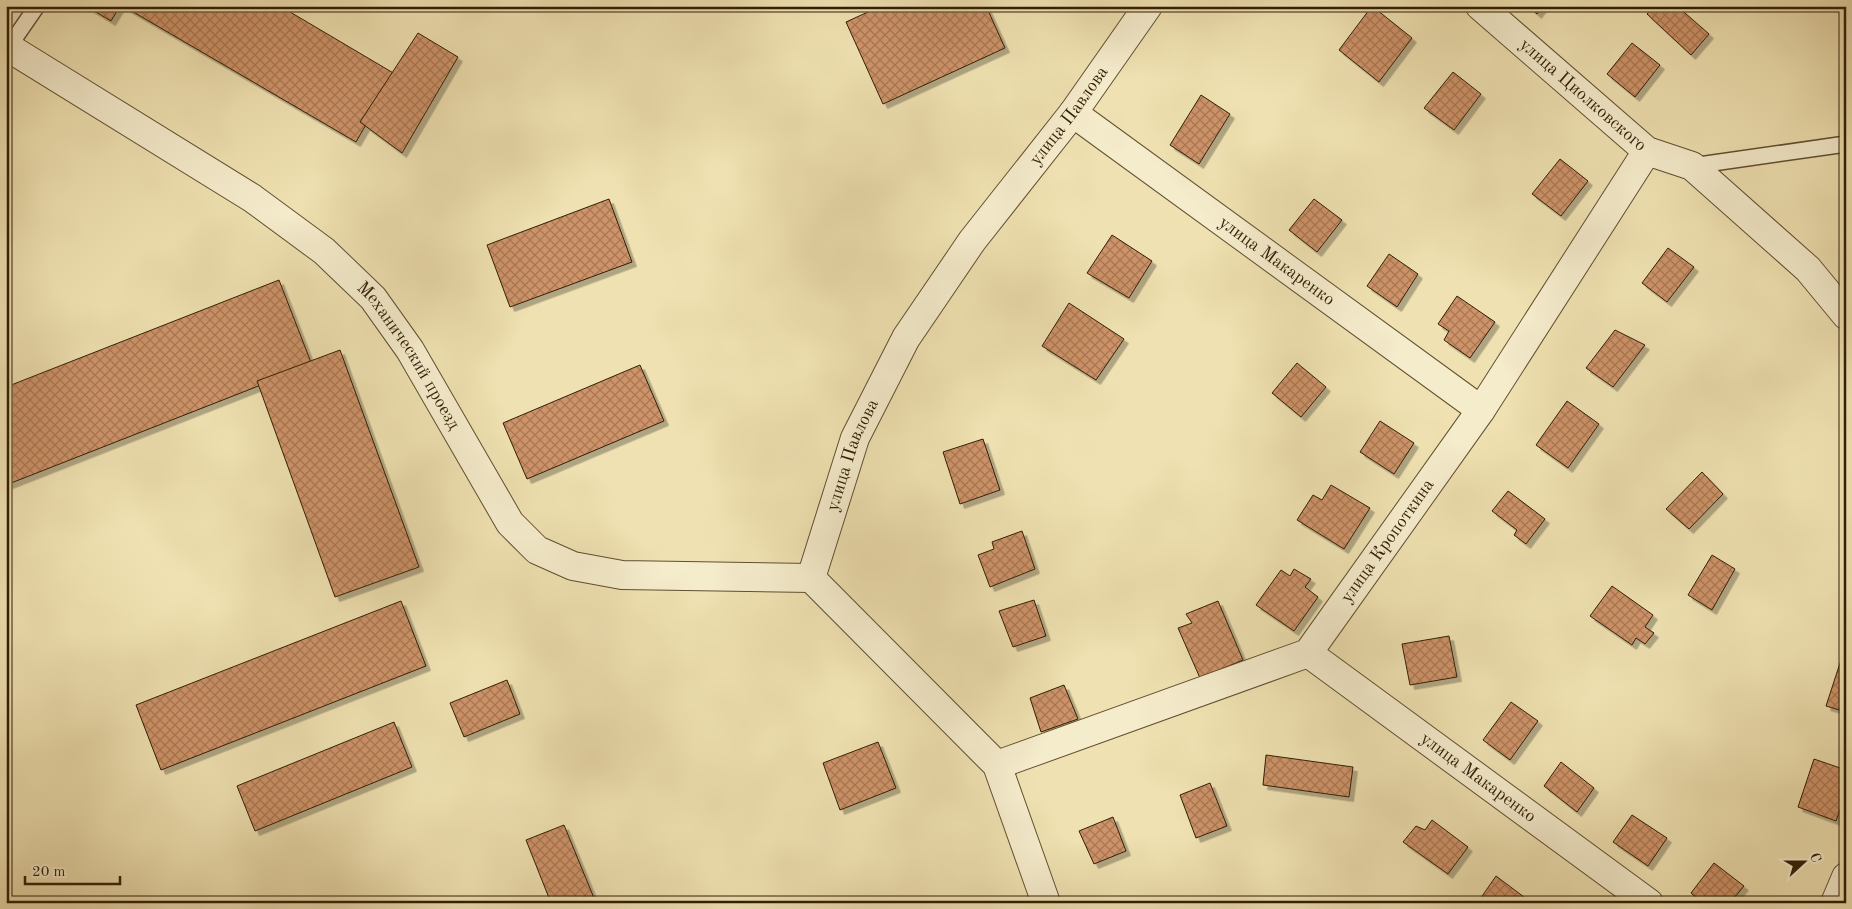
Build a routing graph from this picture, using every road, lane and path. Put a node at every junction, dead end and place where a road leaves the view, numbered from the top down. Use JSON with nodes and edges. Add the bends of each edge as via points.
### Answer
{"nodes":[{"id":1,"x":37,"y":6,"type":"edge"},
{"id":2,"x":1148,"y":6,"type":"edge"},
{"id":3,"x":1480,"y":6,"type":"edge"},
{"id":4,"x":7,"y":47,"type":"edge"},
{"id":5,"x":1073,"y":113,"type":"junction"},
{"id":6,"x":1846,"y":144,"type":"edge"},
{"id":7,"x":1647,"y":152,"type":"junction"},
{"id":8,"x":1692,"y":166,"type":"junction"},
{"id":9,"x":1846,"y":315,"type":"edge"},
{"id":10,"x":1481,"y":410,"type":"junction"},
{"id":11,"x":811,"y":578,"type":"junction"},
{"id":12,"x":1308,"y":652,"type":"junction"},
{"id":13,"x":997,"y":765,"type":"junction"},
{"id":14,"x":1846,"y":877,"type":"edge"},
{"id":15,"x":1046,"y":903,"type":"edge"},
{"id":16,"x":1649,"y":903,"type":"edge"},
{"id":17,"x":1835,"y":903,"type":"edge"}],
"edges":[{"from":1,"to":4,"type":"lane"},
{"from":2,"to":5,"type":"street","name":"улица Павлова"},
{"from":3,"to":7,"type":"street","name":"улица Циолковского"},
{"from":4,"to":11,"type":"street","name":"Механический проезд","via":[[252,198],[324,251],[373,298],[410,350],[510,523],[536,550],[573,566],[622,575]]},
{"from":5,"to":10,"type":"street","name":"улица Макаренко"},
{"from":5,"to":11,"type":"street","name":"улица Павлова","via":[[972,241],[906,338],[855,438]]},
{"from":6,"to":8,"type":"lane"},
{"from":7,"to":8,"type":"street","name":"улица Циолковского"},
{"from":7,"to":10,"type":"street","name":"улица Кропоткина"},
{"from":8,"to":9,"type":"street","name":"улица Циолковского","via":[[1808,269]]},
{"from":10,"to":12,"type":"street","name":"улица Кропоткина"},
{"from":11,"to":13,"type":"street"},
{"from":12,"to":13,"type":"street"},
{"from":12,"to":16,"type":"street","name":"улица Макаренко"},
{"from":13,"to":15,"type":"street"},
{"from":14,"to":17,"type":"street"}]}
